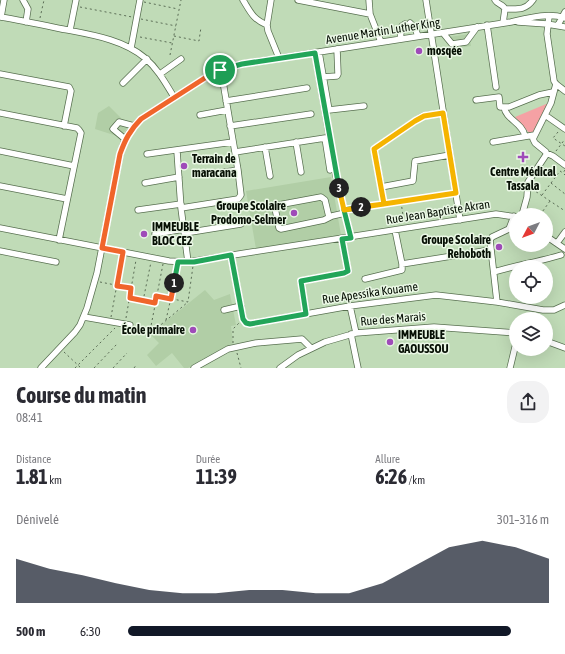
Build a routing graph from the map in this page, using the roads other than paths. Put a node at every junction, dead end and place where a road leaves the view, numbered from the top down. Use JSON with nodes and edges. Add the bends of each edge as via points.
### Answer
{"nodes":[{"id":1,"x":4,"y":0,"type":"edge"},
{"id":2,"x":23,"y":0,"type":"edge"},
{"id":3,"x":243,"y":0,"type":"edge"},
{"id":4,"x":271,"y":0,"type":"edge"},
{"id":5,"x":298,"y":0,"type":"edge"},
{"id":6,"x":369,"y":0,"type":"edge"},
{"id":7,"x":426,"y":0,"type":"edge"},
{"id":8,"x":495,"y":0,"type":"edge"},
{"id":9,"x":533,"y":0,"type":"edge"},
{"id":10,"x":140,"y":1,"type":"edge"},
{"id":11,"x":76,"y":3,"type":"edge"},
{"id":12,"x":505,"y":9,"type":"junction"},
{"id":13,"x":565,"y":12,"type":"edge"},
{"id":14,"x":370,"y":14,"type":"junction"},
{"id":15,"x":549,"y":16,"type":"junction"},
{"id":16,"x":0,"y":17,"type":"edge"},
{"id":17,"x":563,"y":18,"type":"edge"},
{"id":18,"x":26,"y":22,"type":"junction"},
{"id":19,"x":511,"y":22,"type":"junction"},
{"id":20,"x":503,"y":23,"type":"junction"},
{"id":21,"x":547,"y":24,"type":"junction"},
{"id":22,"x":267,"y":25,"type":"junction"},
{"id":23,"x":558,"y":25,"type":"junction"},
{"id":24,"x":487,"y":26,"type":"junction"},
{"id":25,"x":477,"y":27,"type":"junction"},
{"id":26,"x":565,"y":27,"type":"edge"},
{"id":27,"x":70,"y":30,"type":"junction"},
{"id":28,"x":443,"y":33,"type":"junction"},
{"id":29,"x":431,"y":34,"type":"junction"},
{"id":30,"x":418,"y":36,"type":"junction"},
{"id":31,"x":400,"y":39,"type":"junction"},
{"id":32,"x":381,"y":42,"type":"junction"},
{"id":33,"x":130,"y":48,"type":"junction"},
{"id":34,"x":337,"y":49,"type":"junction"},
{"id":35,"x":317,"y":52,"type":"junction"},
{"id":36,"x":279,"y":58,"type":"junction"},
{"id":37,"x":147,"y":59,"type":"junction"},
{"id":38,"x":181,"y":59,"type":"dead end"},
{"id":39,"x":220,"y":70,"type":"junction"},
{"id":40,"x":0,"y":74,"type":"edge"},
{"id":41,"x":160,"y":74,"type":"junction"},
{"id":42,"x":323,"y":77,"type":"junction"},
{"id":43,"x":123,"y":83,"type":"dead end"},
{"id":44,"x":556,"y":84,"type":"junction"},
{"id":45,"x":496,"y":87,"type":"dead end"},
{"id":46,"x":307,"y":88,"type":"dead end"},
{"id":47,"x":565,"y":91,"type":"edge"},
{"id":48,"x":553,"y":92,"type":"junction"},
{"id":49,"x":174,"y":97,"type":"junction"},
{"id":50,"x":476,"y":100,"type":"dead end"},
{"id":51,"x":226,"y":101,"type":"junction"},
{"id":52,"x":364,"y":106,"type":"dead end"},
{"id":53,"x":504,"y":107,"type":"junction"},
{"id":54,"x":227,"y":110,"type":"junction"},
{"id":55,"x":0,"y":113,"type":"edge"},
{"id":56,"x":443,"y":113,"type":"junction"},
{"id":57,"x":311,"y":114,"type":"dead end"},
{"id":58,"x":200,"y":115,"type":"dead end"},
{"id":59,"x":545,"y":115,"type":"junction"},
{"id":60,"x":64,"y":126,"type":"junction"},
{"id":61,"x":134,"y":126,"type":"junction"},
{"id":62,"x":230,"y":126,"type":"junction"},
{"id":63,"x":563,"y":127,"type":"edge"},
{"id":64,"x":534,"y":135,"type":"junction"},
{"id":65,"x":525,"y":136,"type":"junction"},
{"id":66,"x":125,"y":139,"type":"junction"},
{"id":67,"x":233,"y":142,"type":"junction"},
{"id":68,"x":296,"y":142,"type":"junction"},
{"id":69,"x":493,"y":142,"type":"dead end"},
{"id":70,"x":265,"y":147,"type":"junction"},
{"id":71,"x":0,"y":151,"type":"edge"},
{"id":72,"x":177,"y":151,"type":"junction"},
{"id":73,"x":235,"y":152,"type":"junction"},
{"id":74,"x":546,"y":153,"type":"junction"},
{"id":75,"x":147,"y":154,"type":"dead end"},
{"id":76,"x":450,"y":155,"type":"junction"},
{"id":77,"x":565,"y":165,"type":"edge"},
{"id":78,"x":74,"y":166,"type":"junction"},
{"id":79,"x":238,"y":170,"type":"junction"},
{"id":80,"x":330,"y":170,"type":"dead end"},
{"id":81,"x":301,"y":172,"type":"dead end"},
{"id":82,"x":212,"y":174,"type":"dead end"},
{"id":83,"x":270,"y":176,"type":"dead end"},
{"id":84,"x":179,"y":177,"type":"junction"},
{"id":85,"x":145,"y":183,"type":"dead end"},
{"id":86,"x":0,"y":186,"type":"edge"},
{"id":87,"x":67,"y":199,"type":"junction"},
{"id":88,"x":181,"y":206,"type":"junction"},
{"id":89,"x":524,"y":208,"type":"edge"},
{"id":90,"x":138,"y":210,"type":"dead end"},
{"id":91,"x":344,"y":212,"type":"junction"},
{"id":92,"x":509,"y":215,"type":"edge"},
{"id":93,"x":329,"y":217,"type":"junction"},
{"id":94,"x":460,"y":220,"type":"junction"},
{"id":95,"x":241,"y":224,"type":"dead end"},
{"id":96,"x":0,"y":228,"type":"edge"},
{"id":97,"x":509,"y":229,"type":"edge"},
{"id":98,"x":395,"y":230,"type":"junction"},
{"id":99,"x":184,"y":231,"type":"junction"},
{"id":100,"x":565,"y":232,"type":"edge"},
{"id":101,"x":155,"y":234,"type":"dead end"},
{"id":102,"x":351,"y":238,"type":"junction"},
{"id":103,"x":342,"y":239,"type":"junction"},
{"id":104,"x":59,"y":240,"type":"junction"},
{"id":105,"x":553,"y":240,"type":"edge"},
{"id":106,"x":557,"y":243,"type":"junction"},
{"id":107,"x":102,"y":248,"type":"junction"},
{"id":108,"x":565,"y":249,"type":"edge"},
{"id":109,"x":490,"y":250,"type":"junction"},
{"id":110,"x":0,"y":251,"type":"edge"},
{"id":111,"x":231,"y":255,"type":"junction"},
{"id":112,"x":561,"y":255,"type":"dead end"},
{"id":113,"x":56,"y":262,"type":"dead end"},
{"id":114,"x":191,"y":262,"type":"junction"},
{"id":115,"x":402,"y":264,"type":"junction"},
{"id":116,"x":494,"y":272,"type":"junction"},
{"id":117,"x":365,"y":278,"type":"dead end"},
{"id":118,"x":497,"y":302,"type":"junction"},
{"id":119,"x":565,"y":305,"type":"edge"},
{"id":120,"x":241,"y":306,"type":"junction"},
{"id":121,"x":350,"y":306,"type":"junction"},
{"id":122,"x":224,"y":310,"type":"dead end"},
{"id":123,"x":306,"y":314,"type":"junction"},
{"id":124,"x":84,"y":317,"type":"junction"},
{"id":125,"x":125,"y":324,"type":"road end"},
{"id":126,"x":509,"y":332,"type":"edge"},
{"id":127,"x":354,"y":334,"type":"junction"},
{"id":128,"x":553,"y":344,"type":"edge"},
{"id":129,"x":311,"y":348,"type":"junction"},
{"id":130,"x":565,"y":348,"type":"edge"},
{"id":131,"x":513,"y":356,"type":"edge"},
{"id":132,"x":41,"y":368,"type":"edge"},
{"id":133,"x":194,"y":368,"type":"edge"},
{"id":134,"x":280,"y":368,"type":"edge"},
{"id":135,"x":358,"y":368,"type":"edge"},
{"id":136,"x":510,"y":368,"type":"edge"}],
"edges":[{"from":1,"to":16,"type":"street"},
{"from":2,"to":18,"type":"street","via":[[28,9]]},
{"from":3,"to":22,"type":"street","via":[[255,18]]},
{"from":4,"to":22,"type":"street"},
{"from":5,"to":14,"type":"street"},
{"from":6,"to":14,"type":"street"},
{"from":7,"to":29,"type":"street"},
{"from":8,"to":12,"type":"street"},
{"from":9,"to":12,"type":"street","via":[[526,8]]},
{"from":10,"to":33,"type":"street"},
{"from":11,"to":27,"type":"street"},
{"from":12,"to":20,"type":"street"},
{"from":13,"to":17,"type":"street"},
{"from":14,"to":32,"type":"street"},
{"from":15,"to":17,"type":"street","name":"Avenue Martin Luther King"},
{"from":15,"to":19,"type":"street","name":"Avenue Martin Luther King"},
{"from":15,"to":21,"type":"street"},
{"from":16,"to":18,"type":"street"},
{"from":17,"to":23,"type":"street"},
{"from":18,"to":27,"type":"street"},
{"from":19,"to":20,"type":"street","name":"Avenue Martin Luther King"},
{"from":19,"to":21,"type":"street","name":"Avenue Martin Luther King"},
{"from":20,"to":24,"type":"street","name":"Avenue Martin Luther King"},
{"from":21,"to":23,"type":"street","name":"Avenue Martin Luther King"},
{"from":21,"to":44,"type":"street"},
{"from":22,"to":36,"type":"street"},
{"from":23,"to":26,"type":"street","name":"Avenue Martin Luther King"},
{"from":24,"to":25,"type":"street","name":"Avenue Martin Luther King"},
{"from":24,"to":45,"type":"street"},
{"from":25,"to":28,"type":"street","name":"Avenue Martin Luther King"},
{"from":25,"to":28,"type":"street","via":[[466,42],[452,44]]},
{"from":27,"to":33,"type":"street","via":[[117,42]]},
{"from":28,"to":29,"type":"street","name":"Avenue Martin Luther King"},
{"from":29,"to":30,"type":"street","name":"Avenue Martin Luther King"},
{"from":29,"to":56,"type":"street"},
{"from":30,"to":31,"type":"street","name":"Avenue Martin Luther King"},
{"from":30,"to":31,"type":"street","via":[[415,28],[408,24],[402,26]]},
{"from":31,"to":32,"type":"street","name":"Avenue Martin Luther King"},
{"from":32,"to":34,"type":"street","name":"Avenue Martin Luther King"},
{"from":33,"to":37,"type":"street"},
{"from":34,"to":35,"type":"street","name":"Avenue Martin Luther King"},
{"from":34,"to":42,"type":"street","via":[[338,74]]},
{"from":35,"to":36,"type":"street","name":"Avenue Martin Luther King"},
{"from":35,"to":42,"type":"street"},
{"from":35,"to":91,"type":"street"},
{"from":36,"to":39,"type":"street","name":"Avenue Martin Luther King"},
{"from":37,"to":41,"type":"street"},
{"from":37,"to":43,"type":"street"},
{"from":38,"to":41,"type":"street"},
{"from":39,"to":49,"type":"street","name":"Avenue Martin Luther King"},
{"from":39,"to":51,"type":"street"},
{"from":40,"to":60,"type":"street","via":[[69,88],[71,91]]},
{"from":41,"to":49,"type":"street"},
{"from":42,"to":52,"type":"street","via":[[329,110]]},
{"from":44,"to":47,"type":"street"},
{"from":44,"to":48,"type":"street"},
{"from":46,"to":51,"type":"street"},
{"from":48,"to":53,"type":"street"},
{"from":48,"to":59,"type":"street","via":[[552,103]]},
{"from":49,"to":61,"type":"street","name":"Avenue Martin Luther King"},
{"from":50,"to":53,"type":"street","via":[[498,97],[500,107]]},
{"from":51,"to":54,"type":"street"},
{"from":53,"to":65,"type":"street","via":[[506,115],[522,127]]},
{"from":54,"to":58,"type":"street"},
{"from":54,"to":62,"type":"street"},
{"from":55,"to":60,"type":"street"},
{"from":56,"to":76,"type":"street"},
{"from":56,"to":76,"type":"street","via":[[424,116],[374,149],[381,187],[413,181],[415,161]]},
{"from":57,"to":62,"type":"street"},
{"from":59,"to":63,"type":"street"},
{"from":59,"to":64,"type":"street"},
{"from":60,"to":78,"type":"street","via":[[77,128],[81,133]]},
{"from":61,"to":66,"type":"street","name":"Avenue Martin Luther King"},
{"from":61,"to":66,"type":"street","via":[[119,122],[113,129]]},
{"from":62,"to":67,"type":"street"},
{"from":64,"to":65,"type":"street"},
{"from":64,"to":74,"type":"street","via":[[534,141]]},
{"from":65,"to":69,"type":"street"},
{"from":66,"to":107,"type":"street","name":"Avenue Martin Luther King"},
{"from":67,"to":72,"type":"street"},
{"from":67,"to":73,"type":"street"},
{"from":68,"to":70,"type":"street"},
{"from":68,"to":80,"type":"street","via":[[325,138]]},
{"from":68,"to":81,"type":"street"},
{"from":70,"to":73,"type":"street"},
{"from":70,"to":83,"type":"street"},
{"from":71,"to":78,"type":"street"},
{"from":72,"to":75,"type":"street"},
{"from":72,"to":84,"type":"street"},
{"from":73,"to":79,"type":"street"},
{"from":74,"to":77,"type":"street"},
{"from":74,"to":89,"type":"street","via":[[528,182]]},
{"from":76,"to":94,"type":"street"},
{"from":78,"to":87,"type":"street"},
{"from":79,"to":82,"type":"street"},
{"from":79,"to":88,"type":"street","via":[[241,195],[238,198]]},
{"from":84,"to":85,"type":"street"},
{"from":84,"to":88,"type":"street"},
{"from":86,"to":87,"type":"street"},
{"from":87,"to":104,"type":"street"},
{"from":88,"to":90,"type":"street"},
{"from":88,"to":99,"type":"street"},
{"from":91,"to":93,"type":"street"},
{"from":91,"to":102,"type":"street"},
{"from":92,"to":94,"type":"street","name":"Rue Jean Baptiste Akran","via":[[496,214]]},
{"from":93,"to":93,"type":"street","via":[[281,229],[275,208],[278,205],[321,197],[325,200]]},
{"from":94,"to":98,"type":"street","name":"Rue Jean Baptiste Akran"},
{"from":95,"to":99,"type":"street"},
{"from":96,"to":104,"type":"street","name":"Rue Jean Baptiste Akran"},
{"from":97,"to":109,"type":"street","via":[[491,239]]},
{"from":98,"to":102,"type":"street","name":"Rue Jean Baptiste Akran"},
{"from":98,"to":115,"type":"street"},
{"from":99,"to":101,"type":"street"},
{"from":99,"to":114,"type":"street"},
{"from":100,"to":106,"type":"street"},
{"from":102,"to":103,"type":"street","name":"Rue Jean Baptiste Akran"},
{"from":103,"to":111,"type":"street","name":"Rue Jean Baptiste Akran"},
{"from":103,"to":123,"type":"street","via":[[348,271],[301,281]]},
{"from":104,"to":107,"type":"street","name":"Rue Jean Baptiste Akran"},
{"from":105,"to":106,"type":"street"},
{"from":106,"to":108,"type":"street"},
{"from":107,"to":114,"type":"street","name":"Rue Jean Baptiste Akran","via":[[164,260]]},
{"from":107,"to":124,"type":"street","name":"Avenue Martin Luther King"},
{"from":109,"to":115,"type":"street"},
{"from":109,"to":116,"type":"street"},
{"from":110,"to":113,"type":"street"},
{"from":111,"to":114,"type":"street","name":"Rue Jean Baptiste Akran"},
{"from":111,"to":120,"type":"street"},
{"from":112,"to":116,"type":"street"},
{"from":115,"to":117,"type":"street","via":[[403,268],[399,272]]},
{"from":116,"to":118,"type":"street"},
{"from":118,"to":119,"type":"street","name":"Rue Apessika Kouame","via":[[543,310],[554,310]]},
{"from":118,"to":121,"type":"street","name":"Rue Apessika Kouame","via":[[436,295]]},
{"from":120,"to":122,"type":"street"},
{"from":120,"to":123,"type":"street","name":"Rue Apessika Kouame","via":[[243,319],[250,324]]},
{"from":121,"to":123,"type":"street","name":"Rue Apessika Kouame"},
{"from":121,"to":127,"type":"street"},
{"from":124,"to":125,"type":"street"},
{"from":124,"to":132,"type":"street","name":"Avenue Martin Luther King","via":[[75,332]]},
{"from":126,"to":127,"type":"street","name":"Rue des Marais","via":[[434,327]]},
{"from":127,"to":129,"type":"street","name":"Rue des Marais"},
{"from":127,"to":135,"type":"street"},
{"from":128,"to":130,"type":"street"},
{"from":129,"to":133,"type":"street","via":[[302,339],[256,343],[228,349]]},
{"from":129,"to":134,"type":"street","name":"Rue des Marais"},
{"from":131,"to":136,"type":"street"}]}
